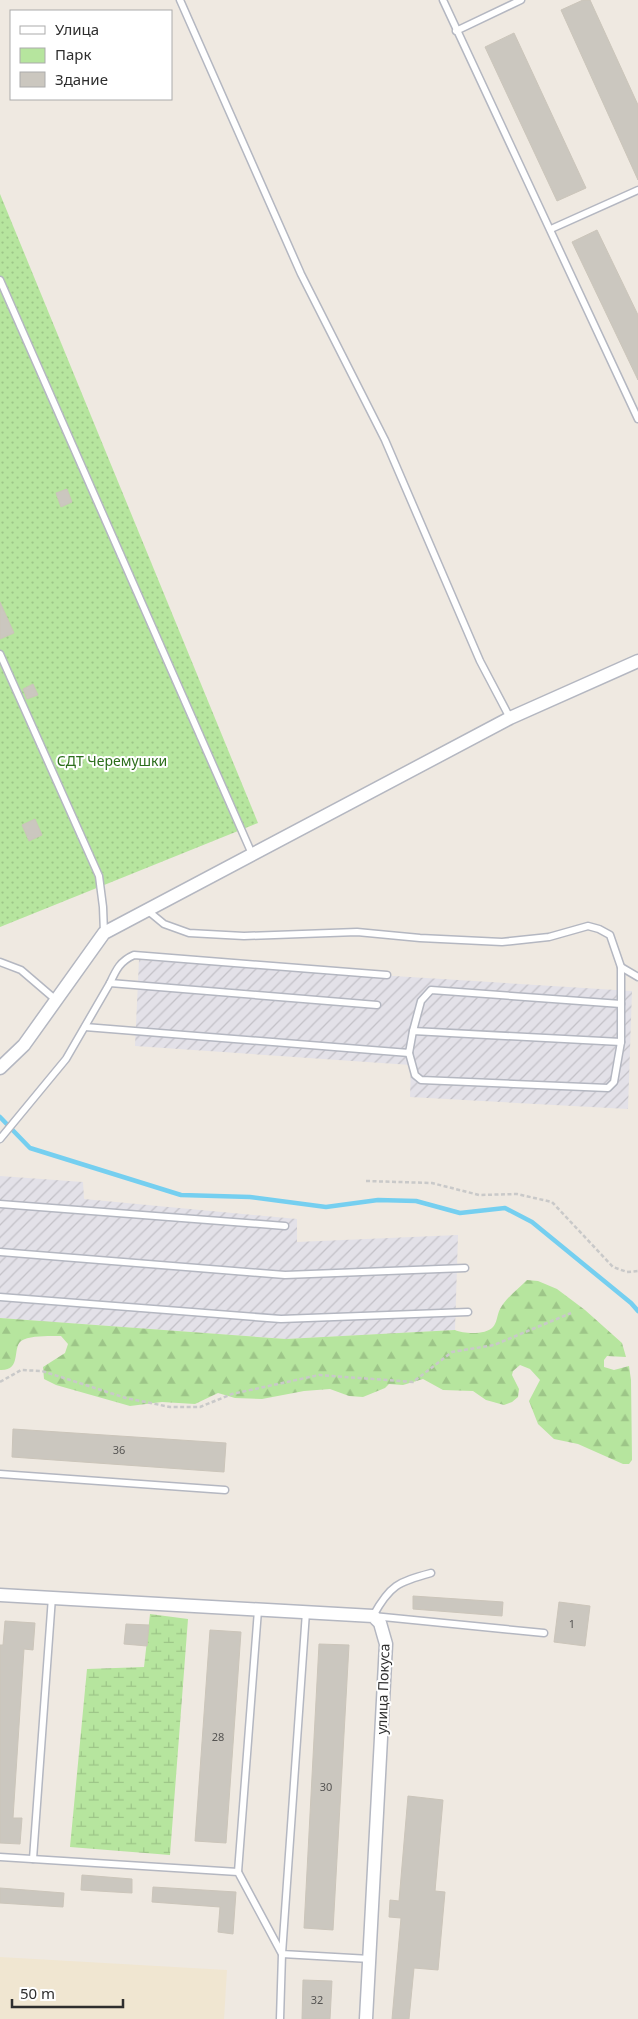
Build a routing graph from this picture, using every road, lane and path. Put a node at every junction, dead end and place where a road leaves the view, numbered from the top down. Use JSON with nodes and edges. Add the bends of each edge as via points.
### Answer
{"nodes":[{"id":1,"x":180,"y":0,"type":"edge"},
{"id":2,"x":443,"y":0,"type":"edge"},
{"id":3,"x":520,"y":0,"type":"edge"},
{"id":4,"x":456,"y":31,"type":"junction"},
{"id":5,"x":638,"y":190,"type":"edge"},
{"id":6,"x":551,"y":229,"type":"junction"},
{"id":7,"x":0,"y":280,"type":"edge"},
{"id":8,"x":638,"y":419,"type":"edge"},
{"id":9,"x":0,"y":654,"type":"edge"},
{"id":10,"x":638,"y":661,"type":"edge"},
{"id":11,"x":510,"y":718,"type":"junction"},
{"id":12,"x":252,"y":854,"type":"junction"},
{"id":13,"x":147,"y":910,"type":"junction"},
{"id":14,"x":104,"y":933,"type":"junction"},
{"id":15,"x":0,"y":962,"type":"edge"},
{"id":16,"x":622,"y":967,"type":"junction"},
{"id":17,"x":387,"y":975,"type":"dead end"},
{"id":18,"x":638,"y":977,"type":"edge"},
{"id":19,"x":110,"y":983,"type":"junction"},
{"id":20,"x":56,"y":1000,"type":"junction"},
{"id":21,"x":621,"y":1004,"type":"junction"},
{"id":22,"x":377,"y":1005,"type":"dead end"},
{"id":23,"x":86,"y":1027,"type":"junction"},
{"id":24,"x":413,"y":1032,"type":"junction"},
{"id":25,"x":621,"y":1042,"type":"junction"},
{"id":26,"x":409,"y":1053,"type":"junction"},
{"id":27,"x":0,"y":1068,"type":"edge"},
{"id":28,"x":0,"y":1139,"type":"edge"},
{"id":29,"x":366,"y":1181,"type":"dead end"},
{"id":30,"x":0,"y":1204,"type":"edge"},
{"id":31,"x":285,"y":1226,"type":"dead end"},
{"id":32,"x":0,"y":1252,"type":"edge"},
{"id":33,"x":465,"y":1268,"type":"dead end"},
{"id":34,"x":638,"y":1271,"type":"edge"},
{"id":35,"x":0,"y":1297,"type":"edge"},
{"id":36,"x":468,"y":1312,"type":"dead end"},
{"id":37,"x":571,"y":1313,"type":"dead end"},
{"id":38,"x":0,"y":1382,"type":"edge"},
{"id":39,"x":0,"y":1474,"type":"edge"},
{"id":40,"x":225,"y":1490,"type":"dead end"},
{"id":41,"x":431,"y":1572,"type":"dead end"},
{"id":42,"x":0,"y":1595,"type":"edge"},
{"id":43,"x":52,"y":1597,"type":"junction"},
{"id":44,"x":258,"y":1610,"type":"junction"},
{"id":45,"x":306,"y":1612,"type":"junction"},
{"id":46,"x":373,"y":1616,"type":"junction"},
{"id":47,"x":544,"y":1633,"type":"dead end"},
{"id":48,"x":0,"y":1858,"type":"edge"},
{"id":49,"x":32,"y":1859,"type":"junction"},
{"id":50,"x":238,"y":1872,"type":"junction"},
{"id":51,"x":282,"y":1954,"type":"junction"},
{"id":52,"x":370,"y":1959,"type":"junction"},
{"id":53,"x":280,"y":2019,"type":"edge"},
{"id":54,"x":366,"y":2019,"type":"edge"}],
"edges":[{"from":1,"to":11,"type":"lane","via":[[301,274],[385,440],[480,661]]},
{"from":2,"to":4,"type":"lane"},
{"from":3,"to":4,"type":"lane"},
{"from":4,"to":6,"type":"lane"},
{"from":5,"to":6,"type":"lane"},
{"from":6,"to":8,"type":"lane"},
{"from":7,"to":12,"type":"lane"},
{"from":9,"to":14,"type":"lane","via":[[99,876]]},
{"from":10,"to":11,"type":"street"},
{"from":11,"to":12,"type":"street"},
{"from":12,"to":13,"type":"street"},
{"from":13,"to":14,"type":"street"},
{"from":13,"to":16,"type":"lane","via":[[164,924],[189,933],[244,936],[357,932],[502,942],[549,937],[588,926],[610,935]]},
{"from":14,"to":20,"type":"street"},
{"from":15,"to":20,"type":"lane","via":[[21,970]]},
{"from":16,"to":18,"type":"lane"},
{"from":16,"to":21,"type":"lane"},
{"from":17,"to":19,"type":"lane","via":[[134,955],[119,964]]},
{"from":19,"to":22,"type":"lane"},
{"from":19,"to":23,"type":"lane"},
{"from":20,"to":27,"type":"street","via":[[24,1044]]},
{"from":21,"to":24,"type":"lane","via":[[431,990],[421,1001]]},
{"from":21,"to":25,"type":"lane"},
{"from":23,"to":26,"type":"lane"},
{"from":23,"to":28,"type":"lane","via":[[66,1059]]},
{"from":24,"to":25,"type":"lane"},
{"from":24,"to":26,"type":"lane"},
{"from":25,"to":26,"type":"lane","via":[[614,1082],[608,1088],[421,1080],[415,1075]]},
{"from":29,"to":34,"type":"path","via":[[432,1183],[479,1195],[517,1194],[552,1202],[613,1267],[627,1272]]},
{"from":30,"to":31,"type":"lane"},
{"from":32,"to":33,"type":"lane","via":[[285,1275]]},
{"from":35,"to":36,"type":"lane","via":[[281,1319]]},
{"from":37,"to":38,"type":"path","via":[[494,1346],[452,1352],[413,1382],[319,1375],[232,1394],[200,1407],[170,1407],[126,1398],[42,1371],[21,1370]]},
{"from":39,"to":40,"type":"lane"},
{"from":41,"to":46,"type":"lane","via":[[392,1587]]},
{"from":42,"to":43,"type":"street"},
{"from":43,"to":44,"type":"street"},
{"from":43,"to":49,"type":"lane"},
{"from":44,"to":45,"type":"street"},
{"from":44,"to":50,"type":"lane"},
{"from":45,"to":46,"type":"street"},
{"from":45,"to":51,"type":"lane"},
{"from":46,"to":47,"type":"lane"},
{"from":46,"to":52,"type":"street","name":"улица Покуса","via":[[380,1623],[386,1644]]},
{"from":48,"to":49,"type":"lane"},
{"from":49,"to":50,"type":"lane"},
{"from":50,"to":51,"type":"lane"},
{"from":51,"to":52,"type":"lane"},
{"from":51,"to":53,"type":"lane"},
{"from":52,"to":54,"type":"street","name":"улица Покуса"}]}
